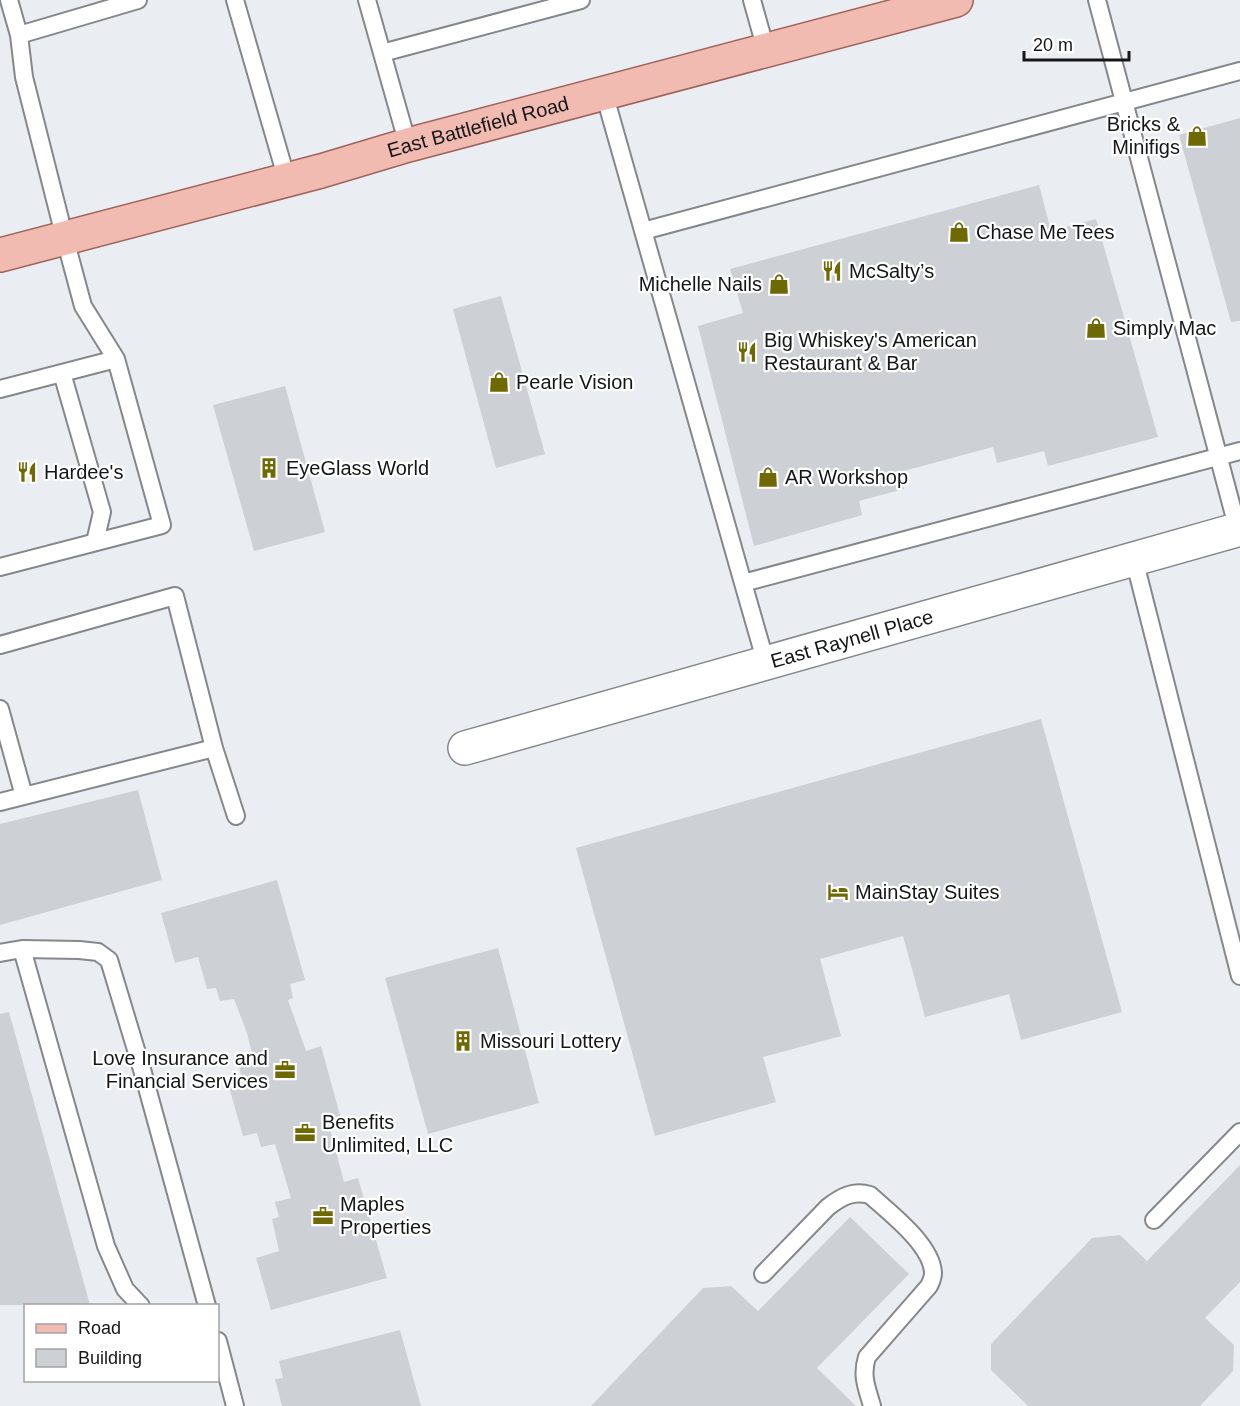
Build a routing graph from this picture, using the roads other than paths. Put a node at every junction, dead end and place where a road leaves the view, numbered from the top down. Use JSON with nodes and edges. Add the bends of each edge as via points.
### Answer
{"nodes":[{"id":1,"x":9,"y":0,"type":"edge"},
{"id":2,"x":138,"y":0,"type":"edge"},
{"id":3,"x":235,"y":0,"type":"edge"},
{"id":4,"x":367,"y":0,"type":"edge"},
{"id":5,"x":581,"y":0,"type":"edge"},
{"id":6,"x":753,"y":0,"type":"edge"},
{"id":7,"x":956,"y":0,"type":"edge"},
{"id":8,"x":1097,"y":0,"type":"edge"},
{"id":9,"x":19,"y":35,"type":"junction"},
{"id":10,"x":766,"y":50,"type":"junction"},
{"id":11,"x":382,"y":53,"type":"junction"},
{"id":12,"x":1240,"y":71,"type":"edge"},
{"id":13,"x":604,"y":93,"type":"junction"},
{"id":14,"x":1124,"y":101,"type":"junction"},
{"id":15,"x":408,"y":145,"type":"junction"},
{"id":16,"x":287,"y":180,"type":"junction"},
{"id":17,"x":643,"y":231,"type":"junction"},
{"id":18,"x":65,"y":239,"type":"junction"},
{"id":19,"x":0,"y":255,"type":"edge"},
{"id":20,"x":116,"y":359,"type":"junction"},
{"id":21,"x":62,"y":373,"type":"junction"},
{"id":22,"x":0,"y":389,"type":"edge"},
{"id":23,"x":1240,"y":451,"type":"edge"},
{"id":24,"x":1219,"y":457,"type":"junction"},
{"id":25,"x":1239,"y":530,"type":"edge"},
{"id":26,"x":95,"y":542,"type":"junction"},
{"id":27,"x":1134,"y":559,"type":"junction"},
{"id":28,"x":0,"y":567,"type":"edge"},
{"id":29,"x":743,"y":583,"type":"junction"},
{"id":30,"x":0,"y":645,"type":"edge"},
{"id":31,"x":766,"y":663,"type":"junction"},
{"id":32,"x":0,"y":709,"type":"edge"},
{"id":33,"x":465,"y":747,"type":"dead end"},
{"id":34,"x":214,"y":748,"type":"junction"},
{"id":35,"x":24,"y":796,"type":"junction"},
{"id":36,"x":0,"y":802,"type":"edge"},
{"id":37,"x":236,"y":816,"type":"dead end"},
{"id":38,"x":22,"y":949,"type":"junction"},
{"id":39,"x":0,"y":953,"type":"edge"},
{"id":40,"x":1240,"y":976,"type":"edge"},
{"id":41,"x":1240,"y":1132,"type":"edge"},
{"id":42,"x":1154,"y":1220,"type":"dead end"},
{"id":43,"x":762,"y":1274,"type":"dead end"},
{"id":44,"x":140,"y":1304,"type":"edge"},
{"id":45,"x":207,"y":1304,"type":"edge"},
{"id":46,"x":219,"y":1345,"type":"edge"},
{"id":47,"x":235,"y":1406,"type":"edge"},
{"id":48,"x":872,"y":1406,"type":"edge"}],
"edges":[{"from":1,"to":9,"type":"lane"},
{"from":2,"to":9,"type":"lane"},
{"from":3,"to":16,"type":"lane"},
{"from":4,"to":11,"type":"lane"},
{"from":5,"to":11,"type":"lane"},
{"from":6,"to":10,"type":"lane"},
{"from":7,"to":10,"type":"main road","name":"East Battlefield Road"},
{"from":8,"to":14,"type":"lane"},
{"from":9,"to":18,"type":"lane","via":[[24,77]]},
{"from":10,"to":13,"type":"main road","name":"East Battlefield Road"},
{"from":11,"to":15,"type":"lane"},
{"from":12,"to":14,"type":"lane"},
{"from":13,"to":15,"type":"main road","name":"East Battlefield Road"},
{"from":13,"to":17,"type":"lane"},
{"from":14,"to":17,"type":"lane"},
{"from":14,"to":24,"type":"lane"},
{"from":15,"to":16,"type":"main road","name":"East Battlefield Road"},
{"from":16,"to":18,"type":"main road","name":"East Battlefield Road"},
{"from":17,"to":29,"type":"lane"},
{"from":18,"to":19,"type":"main road","name":"East Battlefield Road"},
{"from":18,"to":20,"type":"lane","via":[[83,306]]},
{"from":20,"to":21,"type":"lane"},
{"from":20,"to":26,"type":"lane","via":[[162,525]]},
{"from":21,"to":22,"type":"lane"},
{"from":21,"to":26,"type":"lane","via":[[102,512]]},
{"from":23,"to":24,"type":"lane"},
{"from":24,"to":25,"type":"lane"},
{"from":24,"to":29,"type":"lane"},
{"from":25,"to":27,"type":"street","name":"East Raynell Place"},
{"from":26,"to":28,"type":"lane"},
{"from":27,"to":31,"type":"street","name":"East Raynell Place"},
{"from":27,"to":40,"type":"lane"},
{"from":29,"to":31,"type":"lane"},
{"from":30,"to":34,"type":"lane","via":[[175,596]]},
{"from":31,"to":33,"type":"street","name":"East Raynell Place"},
{"from":32,"to":35,"type":"lane"},
{"from":34,"to":35,"type":"lane"},
{"from":34,"to":37,"type":"lane"},
{"from":35,"to":36,"type":"lane"},
{"from":38,"to":39,"type":"lane"},
{"from":38,"to":44,"type":"lane","via":[[106,1246],[125,1289]]},
{"from":38,"to":45,"type":"lane","via":[[98,952],[108,960]]},
{"from":41,"to":42,"type":"lane"},
{"from":43,"to":48,"type":"lane","via":[[828,1208],[849,1194],[870,1195],[922,1244],[934,1274],[929,1287],[867,1357],[864,1376]]},
{"from":46,"to":47,"type":"lane"}]}
